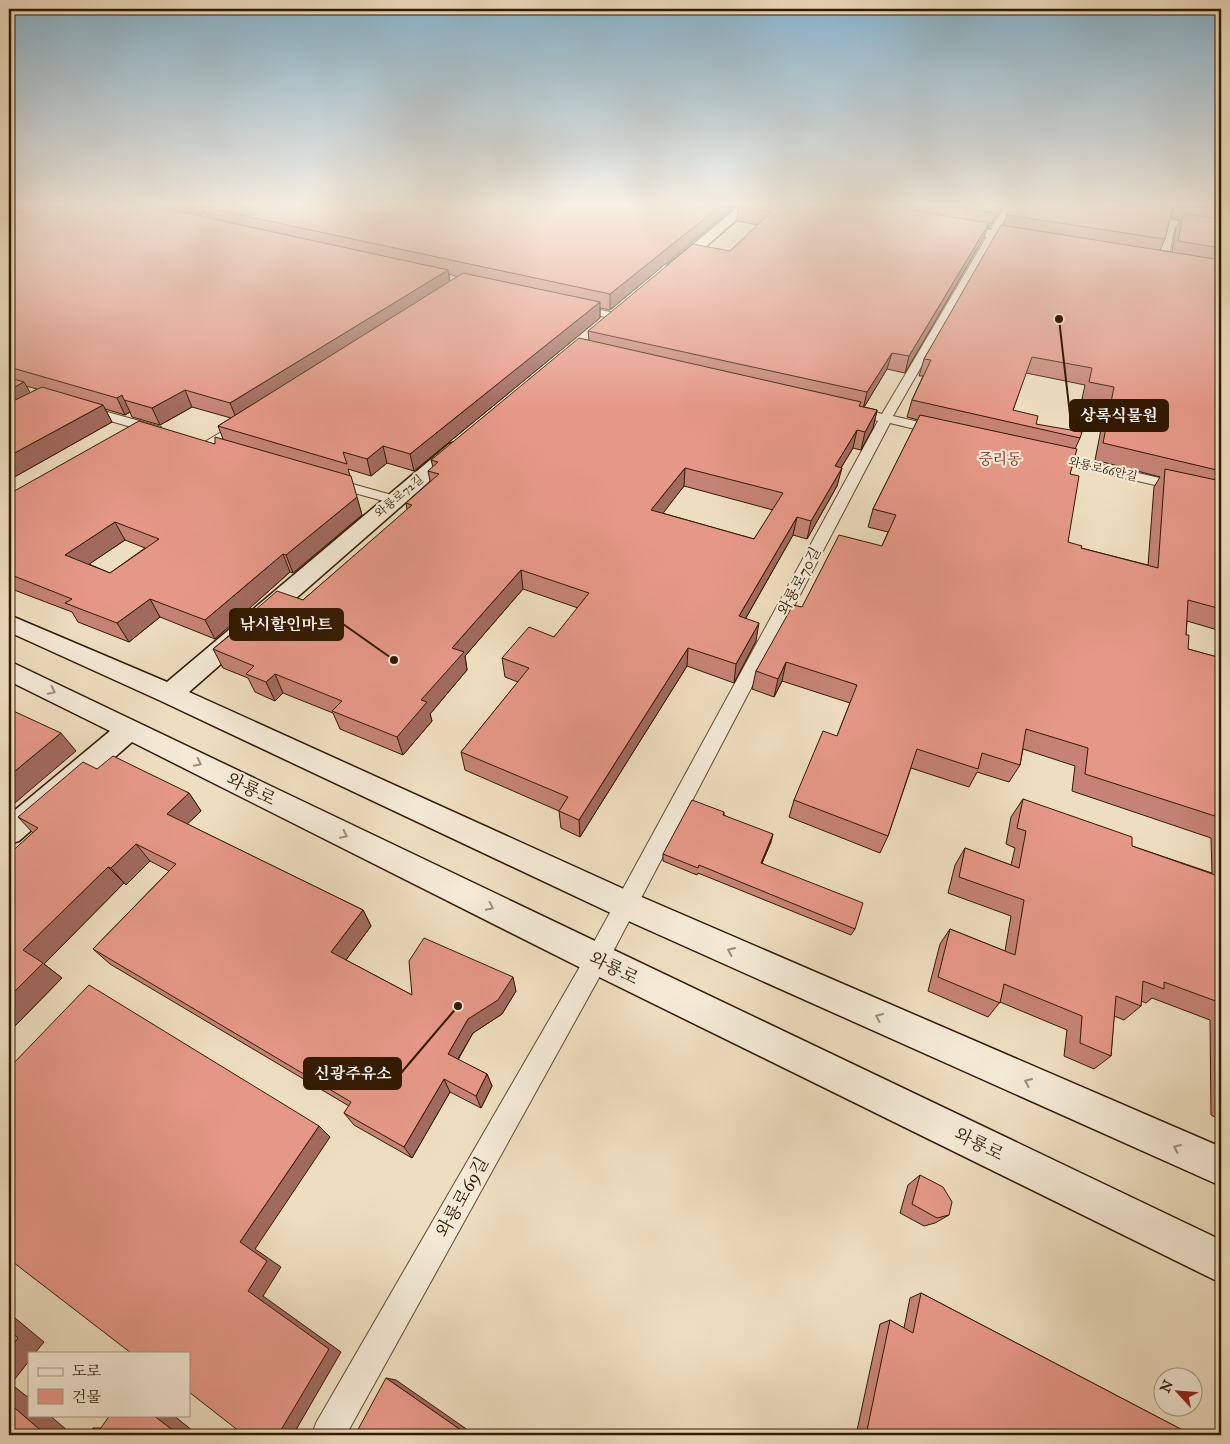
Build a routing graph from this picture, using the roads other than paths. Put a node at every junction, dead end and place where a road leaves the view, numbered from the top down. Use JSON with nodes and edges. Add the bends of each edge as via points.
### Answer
{"nodes":[{"id":1,"x":667,"y":273,"type":"edge"},
{"id":2,"x":971,"y":273,"type":"edge"},
{"id":3,"x":660,"y":279,"type":"edge"},
{"id":4,"x":630,"y":304,"type":"edge"},
{"id":5,"x":567,"y":306,"type":"edge"},
{"id":6,"x":615,"y":316,"type":"junction"},
{"id":7,"x":596,"y":333,"type":"edge"},
{"id":8,"x":76,"y":407,"type":"edge"},
{"id":9,"x":867,"y":414,"type":"edge"},
{"id":10,"x":886,"y":418,"type":"junction"},
{"id":11,"x":250,"y":420,"type":"edge"},
{"id":12,"x":953,"y":434,"type":"edge"},
{"id":13,"x":171,"y":435,"type":"edge"},
{"id":14,"x":470,"y":437,"type":"edge"},
{"id":15,"x":204,"y":444,"type":"joint"},
{"id":16,"x":227,"y":451,"type":"edge"},
{"id":17,"x":1039,"y":454,"type":"edge"},
{"id":18,"x":320,"y":478,"type":"edge"},
{"id":19,"x":1221,"y":496,"type":"edge"},
{"id":20,"x":394,"y":500,"type":"junction"},
{"id":21,"x":9,"y":623,"type":"edge"},
{"id":22,"x":9,"y":670,"type":"edge"},
{"id":23,"x":170,"y":694,"type":"junction"},
{"id":24,"x":130,"y":729,"type":"junction"},
{"id":25,"x":9,"y":832,"type":"edge"},
{"id":26,"x":626,"y":905,"type":"junction"},
{"id":27,"x":597,"y":959,"type":"junction"},
{"id":28,"x":1221,"y":1167,"type":"edge"},
{"id":29,"x":1221,"y":1262,"type":"edge"},
{"id":30,"x":328,"y":1435,"type":"edge"}],
"edges":[{"from":1,"to":3,"type":"main road"},
{"from":2,"to":10,"type":"street","name":"와룡로70길"},
{"from":4,"to":6,"type":"main road"},
{"from":5,"to":6,"type":"street"},
{"from":6,"to":7,"type":"main road"},
{"from":8,"to":13,"type":"street"},
{"from":9,"to":10,"type":"street"},
{"from":10,"to":12,"type":"street"},
{"from":10,"to":26,"type":"street","name":"와룡로70길"},
{"from":11,"to":15,"type":"street"},
{"from":14,"to":20,"type":"main road","name":"와룡로72길"},
{"from":15,"to":16,"type":"street"},
{"from":17,"to":19,"type":"street","name":"와룡로66안길"},
{"from":18,"to":20,"type":"street"},
{"from":20,"to":23,"type":"main road","name":"와룡로72길"},
{"from":21,"to":23,"type":"main road"},
{"from":22,"to":24,"type":"main road","name":"와룡로","one_way":true},
{"from":23,"to":26,"type":"main road"},
{"from":24,"to":25,"type":"main road"},
{"from":24,"to":27,"type":"main road","name":"와룡로","one_way":true},
{"from":26,"to":27,"type":"street","name":"와룡로70길"},
{"from":28,"to":26,"type":"main road","one_way":true},
{"from":27,"to":29,"type":"main road","name":"와룡로"},
{"from":27,"to":30,"type":"street","name":"와룡로69길"}]}
